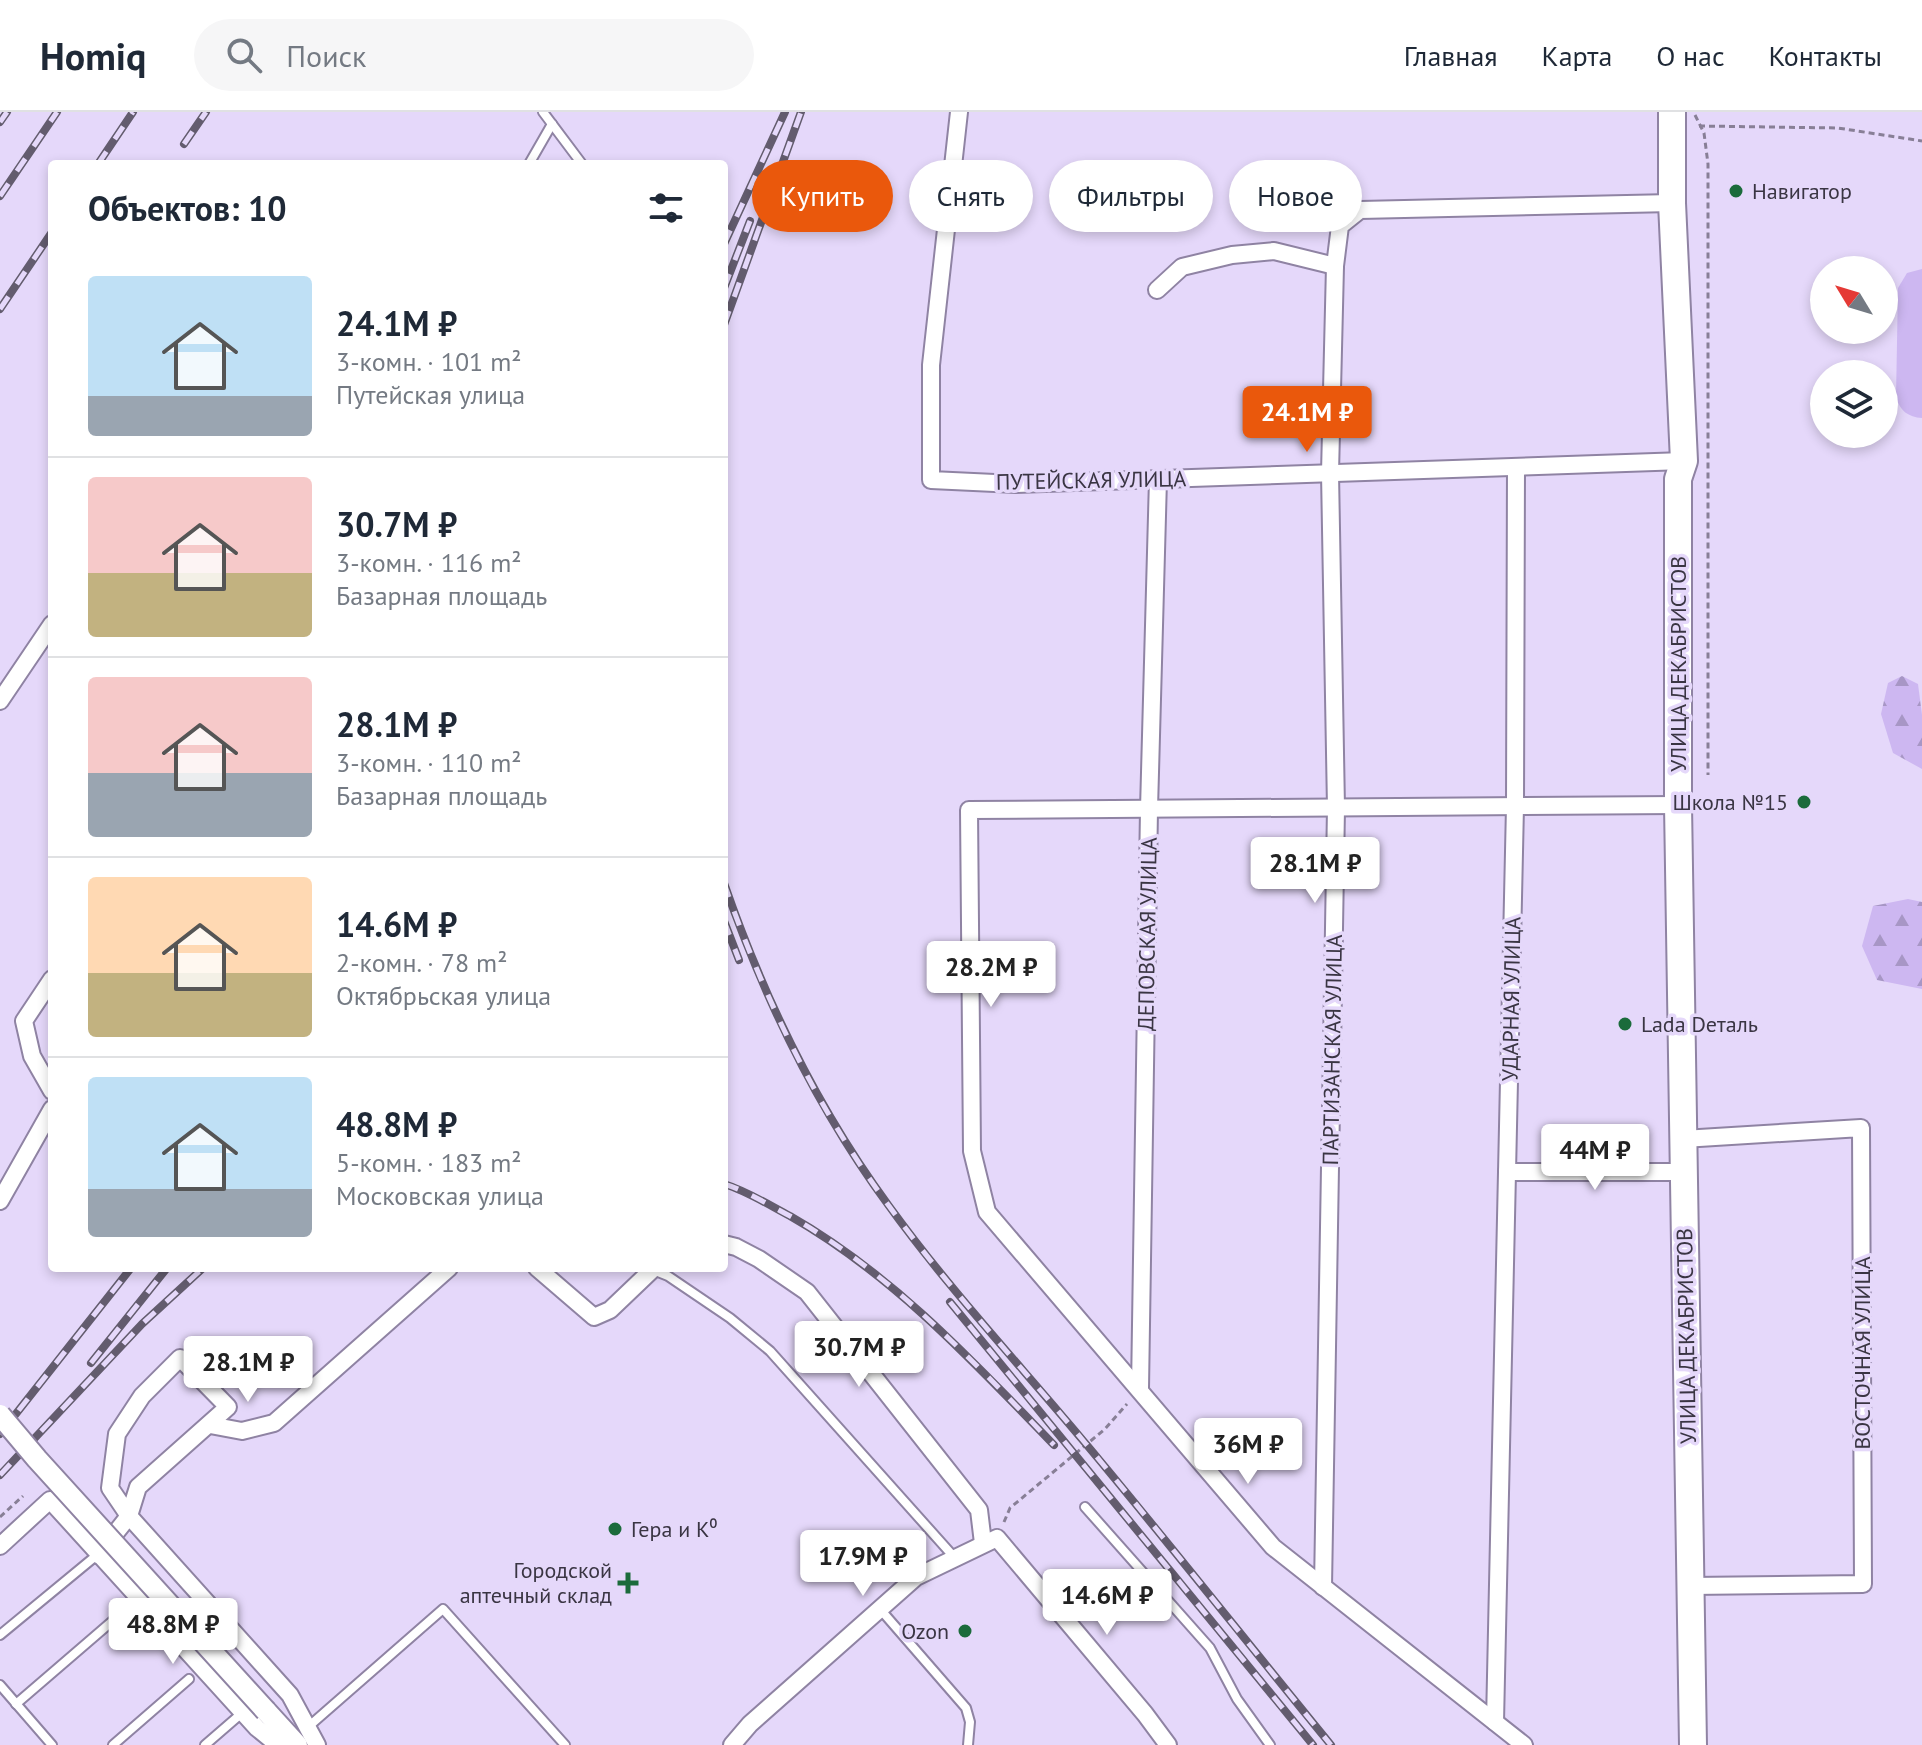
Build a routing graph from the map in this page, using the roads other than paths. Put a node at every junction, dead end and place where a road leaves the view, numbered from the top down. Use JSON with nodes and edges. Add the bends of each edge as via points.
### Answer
{"nodes":[{"id":1,"x":543,"y":112,"type":"edge"},
{"id":2,"x":959,"y":112,"type":"edge"},
{"id":3,"x":1679,"y":116,"type":"edge"},
{"id":4,"x":552,"y":124,"type":"junction"},
{"id":5,"x":531,"y":160,"type":"edge"},
{"id":6,"x":579,"y":160,"type":"edge"},
{"id":7,"x":1672,"y":203,"type":"junction"},
{"id":8,"x":1335,"y":266,"type":"junction"},
{"id":9,"x":1157,"y":290,"type":"dead end"},
{"id":10,"x":1684,"y":461,"type":"junction"},
{"id":11,"x":1516,"y":467,"type":"junction"},
{"id":12,"x":1330,"y":473,"type":"junction"},
{"id":13,"x":1158,"y":479,"type":"junction"},
{"id":14,"x":48,"y":630,"type":"edge"},
{"id":15,"x":3,"y":692,"type":"edge"},
{"id":16,"x":1678,"y":805,"type":"junction"},
{"id":17,"x":1515,"y":806,"type":"junction"},
{"id":18,"x":1336,"y":808,"type":"junction"},
{"id":19,"x":1149,"y":809,"type":"junction"},
{"id":20,"x":48,"y":985,"type":"edge"},
{"id":21,"x":48,"y":1084,"type":"edge"},
{"id":22,"x":48,"y":1116,"type":"edge"},
{"id":23,"x":1683,"y":1139,"type":"junction"},
{"id":24,"x":1507,"y":1172,"type":"junction"},
{"id":25,"x":1684,"y":1172,"type":"junction"},
{"id":26,"x":0,"y":1201,"type":"edge"},
{"id":27,"x":728,"y":1245,"type":"edge"},
{"id":28,"x":444,"y":1272,"type":"edge"},
{"id":29,"x":542,"y":1272,"type":"edge"},
{"id":30,"x":650,"y":1272,"type":"edge"},
{"id":31,"x":659,"y":1272,"type":"edge"},
{"id":32,"x":1140,"y":1389,"type":"junction"},
{"id":33,"x":0,"y":1415,"type":"edge"},
{"id":34,"x":210,"y":1425,"type":"junction"},
{"id":35,"x":1085,"y":1507,"type":"dead end"},
{"id":36,"x":129,"y":1516,"type":"junction"},
{"id":37,"x":983,"y":1543,"type":"junction"},
{"id":38,"x":0,"y":1546,"type":"edge"},
{"id":39,"x":98,"y":1555,"type":"junction"},
{"id":40,"x":954,"y":1557,"type":"junction"},
{"id":41,"x":1690,"y":1586,"type":"junction"},
{"id":42,"x":1323,"y":1587,"type":"junction"},
{"id":43,"x":138,"y":1599,"type":"junction"},
{"id":44,"x":880,"y":1609,"type":"junction"},
{"id":45,"x":0,"y":1635,"type":"edge"},
{"id":46,"x":189,"y":1679,"type":"dead end"},
{"id":47,"x":0,"y":1685,"type":"edge"},
{"id":48,"x":13,"y":1700,"type":"junction"},
{"id":49,"x":0,"y":1705,"type":"edge"},
{"id":50,"x":243,"y":1712,"type":"junction"},
{"id":51,"x":1495,"y":1722,"type":"junction"},
{"id":52,"x":302,"y":1736,"type":"edge"},
{"id":53,"x":52,"y":1745,"type":"edge"},
{"id":54,"x":113,"y":1745,"type":"edge"},
{"id":55,"x":205,"y":1745,"type":"edge"},
{"id":56,"x":278,"y":1745,"type":"edge"},
{"id":57,"x":317,"y":1745,"type":"edge"},
{"id":58,"x":565,"y":1745,"type":"edge"},
{"id":59,"x":732,"y":1745,"type":"edge"},
{"id":60,"x":968,"y":1745,"type":"edge"},
{"id":61,"x":1168,"y":1745,"type":"edge"},
{"id":62,"x":1270,"y":1745,"type":"edge"},
{"id":63,"x":1524,"y":1745,"type":"edge"},
{"id":64,"x":1693,"y":1745,"type":"edge"}],
"edges":[{"from":1,"to":4,"type":"lane"},
{"from":2,"to":13,"type":"street","name":"ПУТЕЙСКАЯ УЛИЦА","via":[[931,365],[931,480],[1016,484]]},
{"from":3,"to":7,"type":"main road","name":"УЛИЦА ДЕКАБРИСТОВ"},
{"from":4,"to":5,"type":"lane"},
{"from":4,"to":6,"type":"lane"},
{"from":7,"to":8,"type":"street","name":"ПАРТИЗАНСКАЯ УЛИЦА","via":[[1360,210],[1340,226]]},
{"from":7,"to":10,"type":"main road","name":"УЛИЦА ДЕКАБРИСТОВ"},
{"from":8,"to":9,"type":"street","via":[[1274,251],[1232,255],[1182,267]]},
{"from":8,"to":12,"type":"street","name":"ПАРТИЗАНСКАЯ УЛИЦА"},
{"from":10,"to":11,"type":"street","name":"ПУТЕЙСКАЯ УЛИЦА"},
{"from":10,"to":16,"type":"main road","name":"УЛИЦА ДЕКАБРИСТОВ","via":[[1678,479]]},
{"from":11,"to":12,"type":"street","name":"ПУТЕЙСКАЯ УЛИЦА"},
{"from":11,"to":17,"type":"street","name":"УДАРНАЯ УЛИЦА"},
{"from":12,"to":13,"type":"street","name":"ПУТЕЙСКАЯ УЛИЦА"},
{"from":12,"to":18,"type":"street","name":"ПАРТИЗАНСКАЯ УЛИЦА"},
{"from":13,"to":19,"type":"street","name":"ДЕПОВСКАЯ УЛИЦА"},
{"from":14,"to":15,"type":"street"},
{"from":16,"to":17,"type":"street"},
{"from":16,"to":23,"type":"main road","name":"УЛИЦА ДЕКАБРИСТОВ"},
{"from":17,"to":18,"type":"street"},
{"from":17,"to":24,"type":"street","name":"УДАРНАЯ УЛИЦА"},
{"from":18,"to":19,"type":"street"},
{"from":18,"to":42,"type":"street","name":"ПАРТИЗАНСКАЯ УЛИЦА"},
{"from":19,"to":32,"type":"street","name":"ДЕПОВСКАЯ УЛИЦА"},
{"from":19,"to":32,"type":"street","via":[[969,810],[972,1151],[987,1212]]},
{"from":20,"to":21,"type":"street","via":[[24,1021],[32,1056]]},
{"from":22,"to":26,"type":"street"},
{"from":23,"to":25,"type":"main road","name":"УЛИЦА ДЕКАБРИСТОВ"},
{"from":23,"to":41,"type":"street","name":"ВОСТОЧНАЯ УЛИЦА","via":[[1861,1128],[1863,1584]]},
{"from":24,"to":25,"type":"street"},
{"from":24,"to":51,"type":"street","name":"УДАРНАЯ УЛИЦА"},
{"from":25,"to":41,"type":"main road","name":"УЛИЦА ДЕКАБРИСТОВ"},
{"from":27,"to":37,"type":"street","via":[[807,1292],[979,1510]]},
{"from":28,"to":34,"type":"street","via":[[274,1423],[242,1431]]},
{"from":29,"to":30,"type":"street","via":[[594,1317],[610,1310]]},
{"from":31,"to":40,"type":"lane","via":[[770,1351]]},
{"from":32,"to":42,"type":"street","via":[[1273,1547]]},
{"from":33,"to":52,"type":"street","bridge":true,"via":[[266,1711]]},
{"from":34,"to":36,"type":"street","via":[[138,1487]]},
{"from":34,"to":36,"type":"street","via":[[228,1407],[180,1358],[142,1396],[117,1434],[110,1488]]},
{"from":35,"to":62,"type":"lane","via":[[1210,1648]]},
{"from":36,"to":39,"type":"street"},
{"from":36,"to":52,"type":"street","via":[[290,1695]]},
{"from":37,"to":40,"type":"street"},
{"from":37,"to":61,"type":"street","via":[[997,1538]]},
{"from":38,"to":39,"type":"street","via":[[50,1500]]},
{"from":39,"to":43,"type":"street"},
{"from":39,"to":45,"type":"lane"},
{"from":40,"to":44,"type":"street","via":[[916,1577]]},
{"from":41,"to":64,"type":"main road","name":"УЛИЦА ДЕКАБРИСТОВ"},
{"from":42,"to":51,"type":"street"},
{"from":43,"to":48,"type":"lane"},
{"from":43,"to":50,"type":"street"},
{"from":44,"to":59,"type":"street"},
{"from":44,"to":60,"type":"lane","via":[[966,1708]]},
{"from":46,"to":54,"type":"lane"},
{"from":47,"to":48,"type":"lane"},
{"from":48,"to":49,"type":"lane"},
{"from":48,"to":53,"type":"lane"},
{"from":50,"to":55,"type":"lane"},
{"from":50,"to":56,"type":"street"},
{"from":51,"to":63,"type":"street"},
{"from":52,"to":57,"type":"street"},
{"from":52,"to":58,"type":"lane","via":[[443,1609]]}]}
